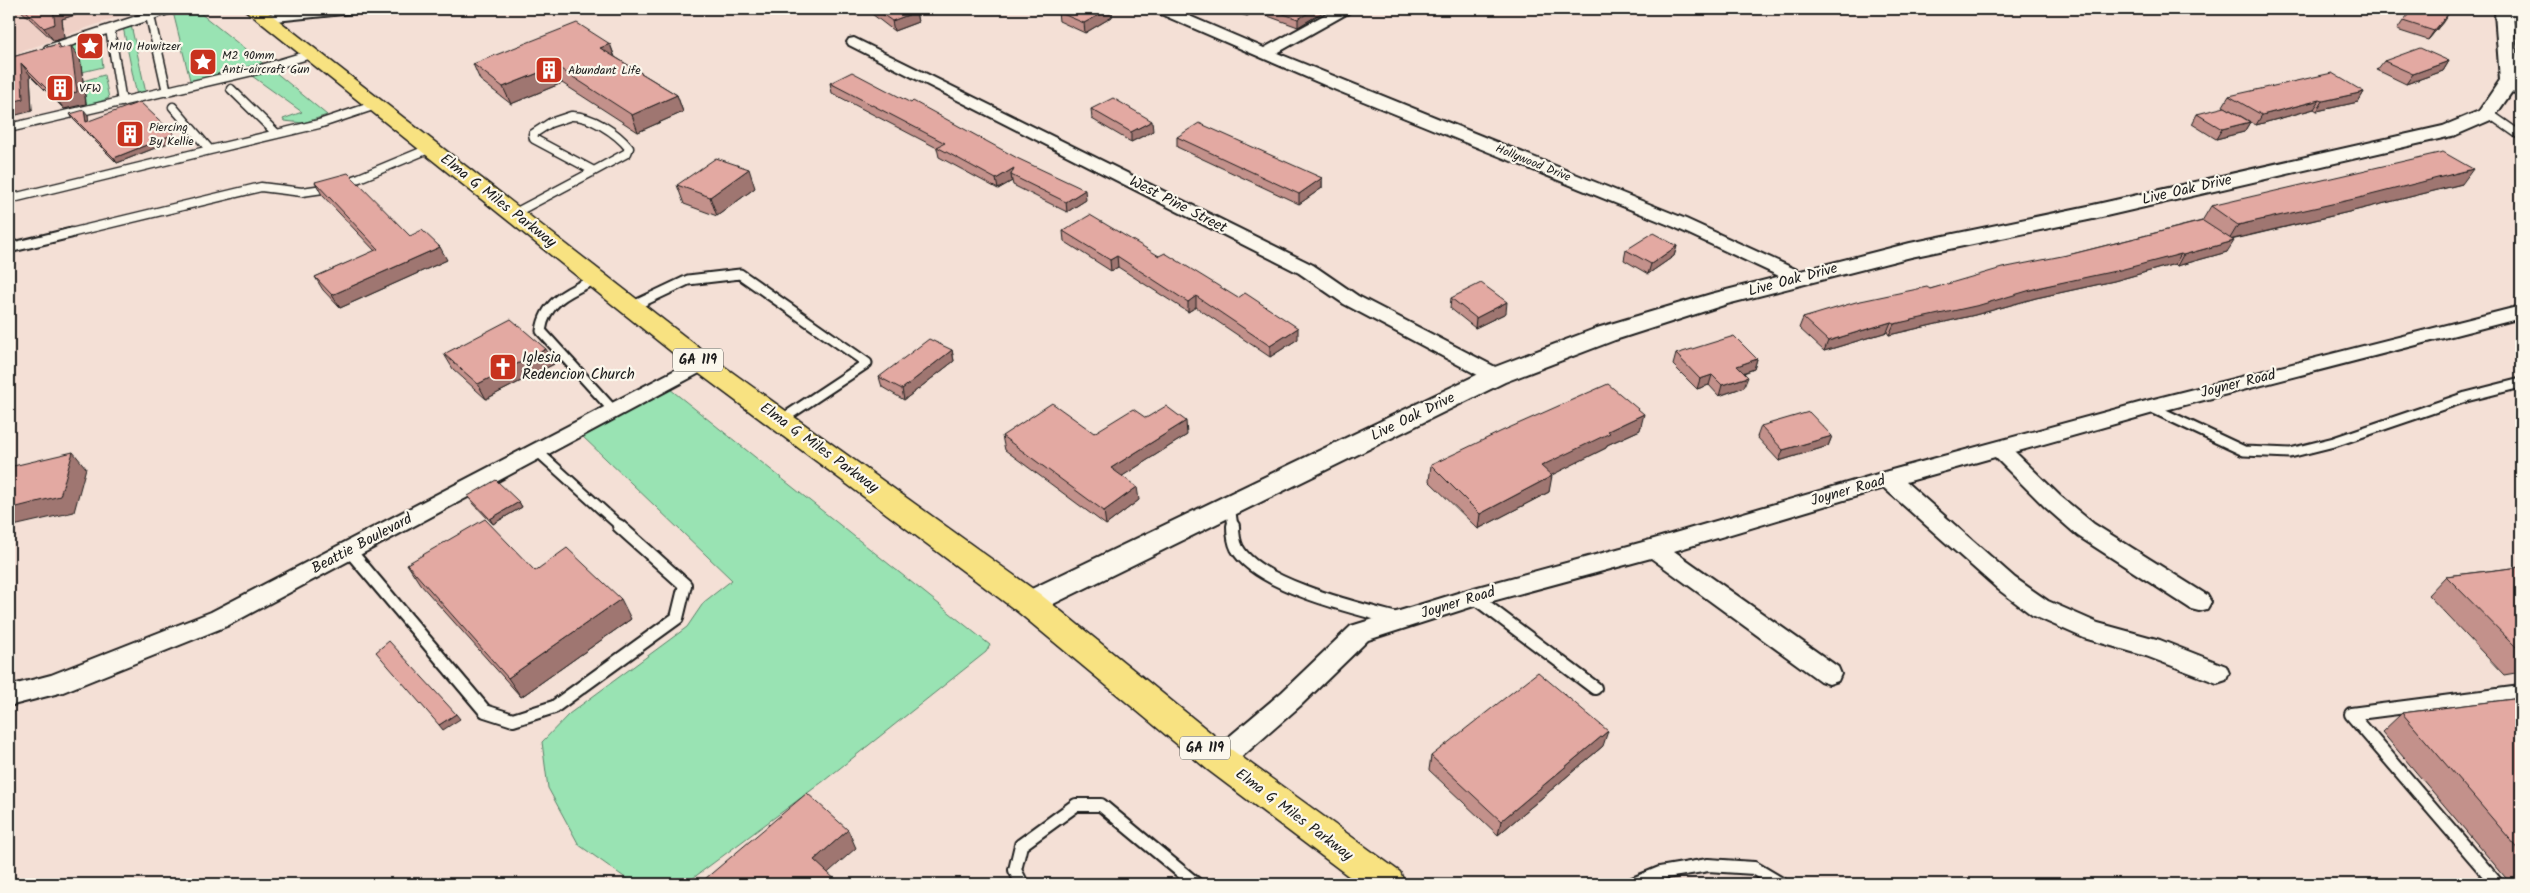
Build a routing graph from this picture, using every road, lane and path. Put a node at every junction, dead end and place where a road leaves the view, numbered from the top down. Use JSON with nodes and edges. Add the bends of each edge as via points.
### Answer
{"nodes":[{"id":1,"x":171,"y":9,"type":"edge"},
{"id":2,"x":353,"y":9,"type":"edge"},
{"id":3,"x":1163,"y":9,"type":"edge"},
{"id":4,"x":1346,"y":9,"type":"edge"},
{"id":5,"x":2511,"y":9,"type":"edge"},
{"id":6,"x":259,"y":14,"type":"edge"},
{"id":7,"x":150,"y":16,"type":"junction"},
{"id":8,"x":110,"y":29,"type":"junction"},
{"id":9,"x":854,"y":42,"type":"dead end"},
{"id":10,"x":36,"y":53,"type":"edge"},
{"id":11,"x":311,"y":54,"type":"junction"},
{"id":12,"x":1265,"y":54,"type":"junction"},
{"id":13,"x":2513,"y":88,"type":"edge"},
{"id":14,"x":231,"y":90,"type":"dead end"},
{"id":15,"x":167,"y":92,"type":"junction"},
{"id":16,"x":122,"y":102,"type":"junction"},
{"id":17,"x":376,"y":105,"type":"junction"},
{"id":18,"x":173,"y":107,"type":"dead end"},
{"id":19,"x":2488,"y":113,"type":"junction"},
{"id":20,"x":9,"y":128,"type":"edge"},
{"id":21,"x":277,"y":134,"type":"junction"},
{"id":22,"x":2521,"y":136,"type":"edge"},
{"id":23,"x":431,"y":148,"type":"junction"},
{"id":24,"x":210,"y":150,"type":"junction"},
{"id":25,"x":594,"y":171,"type":"junction"},
{"id":26,"x":9,"y":198,"type":"edge"},
{"id":27,"x":513,"y":214,"type":"junction"},
{"id":28,"x":9,"y":248,"type":"edge"},
{"id":29,"x":1799,"y":278,"type":"junction"},
{"id":30,"x":596,"y":279,"type":"junction"},
{"id":31,"x":631,"y":307,"type":"junction"},
{"id":32,"x":2521,"y":312,"type":"edge"},
{"id":33,"x":702,"y":363,"type":"junction"},
{"id":34,"x":1496,"y":376,"type":"junction"},
{"id":35,"x":2521,"y":383,"type":"edge"},
{"id":36,"x":2150,"y":407,"type":"junction"},
{"id":37,"x":613,"y":410,"type":"junction"},
{"id":38,"x":781,"y":420,"type":"junction"},
{"id":39,"x":1999,"y":449,"type":"junction"},
{"id":40,"x":537,"y":451,"type":"junction"},
{"id":41,"x":1888,"y":479,"type":"junction"},
{"id":42,"x":1230,"y":505,"type":"junction"},
{"id":43,"x":1654,"y":548,"type":"junction"},
{"id":44,"x":349,"y":550,"type":"junction"},
{"id":45,"x":1474,"y":597,"type":"junction"},
{"id":46,"x":2199,"y":602,"type":"dead end"},
{"id":47,"x":1029,"y":603,"type":"junction"},
{"id":48,"x":1400,"y":620,"type":"junction"},
{"id":49,"x":2217,"y":673,"type":"dead end"},
{"id":50,"x":1829,"y":674,"type":"dead end"},
{"id":51,"x":1595,"y":688,"type":"dead end"},
{"id":52,"x":2521,"y":692,"type":"edge"},
{"id":53,"x":9,"y":696,"type":"edge"},
{"id":54,"x":1220,"y":760,"type":"junction"},
{"id":55,"x":1022,"y":884,"type":"edge"},
{"id":56,"x":1196,"y":884,"type":"edge"},
{"id":57,"x":1388,"y":884,"type":"edge"},
{"id":58,"x":1633,"y":884,"type":"edge"},
{"id":59,"x":1781,"y":884,"type":"edge"},
{"id":60,"x":2497,"y":884,"type":"edge"}],
"edges":[{"from":1,"to":7,"type":"lane"},
{"from":2,"to":6,"type":"street"},
{"from":3,"to":12,"type":"street","name":"Hollywood Drive"},
{"from":4,"to":12,"type":"street"},
{"from":5,"to":13,"type":"street","via":[[2504,13]]},
{"from":6,"to":11,"type":"main road","name":"Elma G Miles Parkway","number":"GA 119"},
{"from":7,"to":8,"type":"lane"},
{"from":7,"to":15,"type":"lane"},
{"from":8,"to":10,"type":"lane"},
{"from":8,"to":16,"type":"lane"},
{"from":9,"to":34,"type":"street","name":"West Pine Street","via":[[1306,269],[1350,300]]},
{"from":11,"to":15,"type":"lane"},
{"from":11,"to":17,"type":"main road","name":"Elma G Miles Parkway","number":"GA 119"},
{"from":12,"to":29,"type":"street","name":"Hollywood Drive","via":[[1680,223]]},
{"from":13,"to":19,"type":"street"},
{"from":14,"to":21,"type":"lane"},
{"from":15,"to":16,"type":"lane"},
{"from":16,"to":20,"type":"lane"},
{"from":17,"to":21,"type":"lane"},
{"from":17,"to":23,"type":"main road","name":"Elma G Miles Parkway","number":"GA 119"},
{"from":18,"to":24,"type":"lane"},
{"from":19,"to":22,"type":"lane"},
{"from":19,"to":29,"type":"street","name":"Live Oak Drive","via":[[2449,131],[1910,250]]},
{"from":21,"to":24,"type":"lane"},
{"from":23,"to":27,"type":"main road","name":"Elma G Miles Parkway","number":"GA 119"},
{"from":23,"to":28,"type":"lane","via":[[341,184],[314,191],[261,187]]},
{"from":24,"to":26,"type":"lane"},
{"from":25,"to":25,"type":"lane","via":[[627,153],[629,148],[583,117],[557,120],[533,134],[534,139]]},
{"from":25,"to":27,"type":"lane"},
{"from":27,"to":30,"type":"main road","name":"Elma G Miles Parkway","number":"GA 119"},
{"from":29,"to":34,"type":"street","name":"Live Oak Drive","via":[[1606,334]]},
{"from":30,"to":31,"type":"main road","name":"Elma G Miles Parkway","number":"GA 119"},
{"from":30,"to":37,"type":"lane","via":[[549,305],[541,317],[541,331]]},
{"from":31,"to":33,"type":"main road","name":"Elma G Miles Parkway","number":"GA 119"},
{"from":31,"to":38,"type":"lane","via":[[688,280],[740,274],[867,363]]},
{"from":32,"to":36,"type":"street","name":"Joyner Road"},
{"from":33,"to":37,"type":"street","name":"Beattie Boulevard"},
{"from":33,"to":38,"type":"main road","name":"Elma G Miles Parkway","number":"GA 119"},
{"from":34,"to":42,"type":"street","name":"Live Oak Drive"},
{"from":35,"to":36,"type":"lane","via":[[2290,453],[2244,451]]},
{"from":36,"to":39,"type":"street","name":"Joyner Road"},
{"from":37,"to":40,"type":"street","name":"Beattie Boulevard"},
{"from":38,"to":47,"type":"main road","name":"Elma G Miles Parkway","number":"GA 119"},
{"from":39,"to":41,"type":"street","name":"Joyner Road"},
{"from":39,"to":46,"type":"street","via":[[2084,529]]},
{"from":40,"to":44,"type":"street","name":"Beattie Boulevard"},
{"from":40,"to":44,"type":"lane","via":[[685,585],[677,618],[554,707],[513,720],[485,711]]},
{"from":41,"to":43,"type":"street","name":"Joyner Road"},
{"from":41,"to":49,"type":"street","via":[[2007,584],[2040,608],[2093,631],[2151,647]]},
{"from":42,"to":47,"type":"street","name":"Live Oak Drive"},
{"from":42,"to":48,"type":"lane","via":[[1236,548],[1259,570],[1296,587]]},
{"from":43,"to":45,"type":"street","name":"Joyner Road"},
{"from":43,"to":50,"type":"street"},
{"from":44,"to":53,"type":"street","name":"Beattie Boulevard","via":[[219,619],[54,685]]},
{"from":45,"to":48,"type":"street","name":"Joyner Road"},
{"from":45,"to":51,"type":"lane"},
{"from":47,"to":54,"type":"main road","name":"Elma G Miles Parkway","number":"GA 119"},
{"from":48,"to":54,"type":"street","name":"Joyner Road","via":[[1360,633],[1291,699]]},
{"from":52,"to":60,"type":"lane","via":[[2351,714]]},
{"from":54,"to":57,"type":"main road","name":"Elma G Miles Parkway","number":"GA 119"},
{"from":55,"to":56,"type":"lane","via":[[1015,870],[1021,845],[1076,805],[1101,805]]},
{"from":58,"to":59,"type":"lane","via":[[1660,873],[1708,865],[1754,868]]}]}
